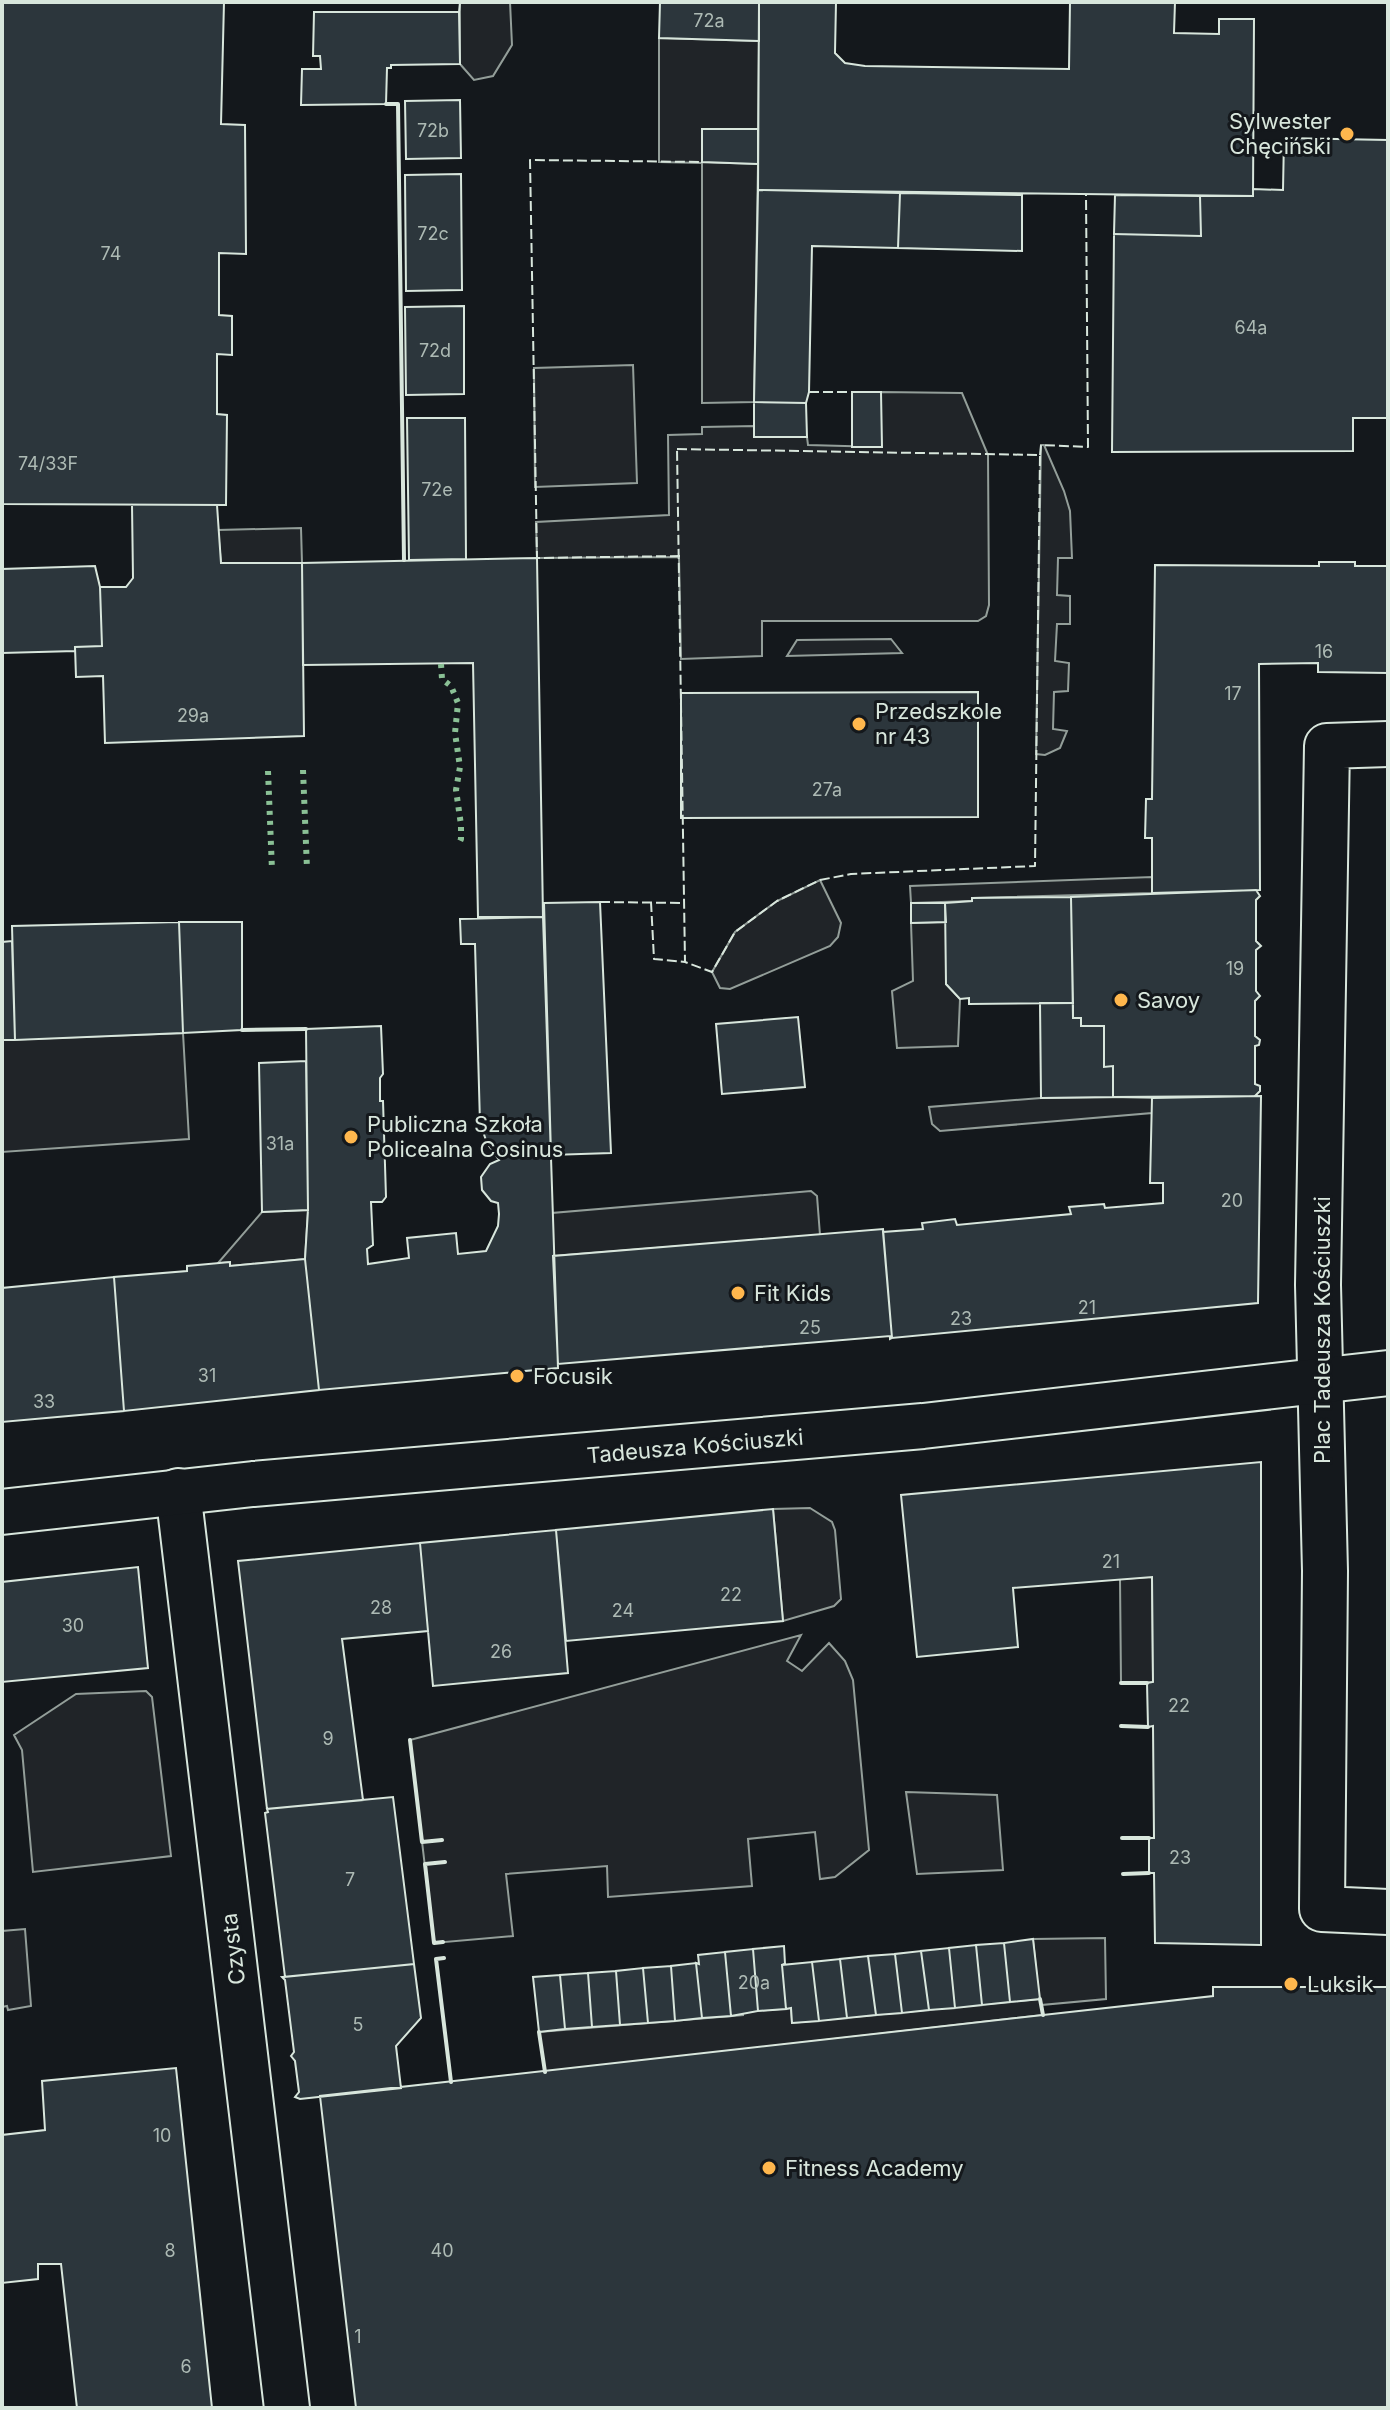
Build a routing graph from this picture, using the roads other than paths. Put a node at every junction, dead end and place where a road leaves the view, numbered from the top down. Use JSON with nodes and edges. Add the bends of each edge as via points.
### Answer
{"nodes":[{"id":1,"x":1388,"y":744,"type":"edge"},
{"id":2,"x":1388,"y":1373,"type":"edge"},
{"id":3,"x":1321,"y":1380,"type":"junction"},
{"id":4,"x":178,"y":1491,"type":"junction"},
{"id":5,"x":2,"y":1512,"type":"edge"},
{"id":6,"x":1388,"y":1912,"type":"edge"},
{"id":7,"x":287,"y":2408,"type":"edge"}],
"edges":[{"from":1,"to":3,"type":"street","name":"Plac Tadeusza Kościuszki","via":[[1327,746]]},
{"from":2,"to":3,"type":"street","name":"Tadeusza Kościuszki"},
{"from":3,"to":4,"type":"street","name":"Tadeusza Kościuszki","via":[[923,1426]]},
{"from":3,"to":6,"type":"street","name":"Plac Tadeusza Kościuszki","via":[[1322,1909]]},
{"from":4,"to":5,"type":"street","name":"Tadeusza Kościuszki"},
{"from":4,"to":7,"type":"street","name":"Czysta"}]}
